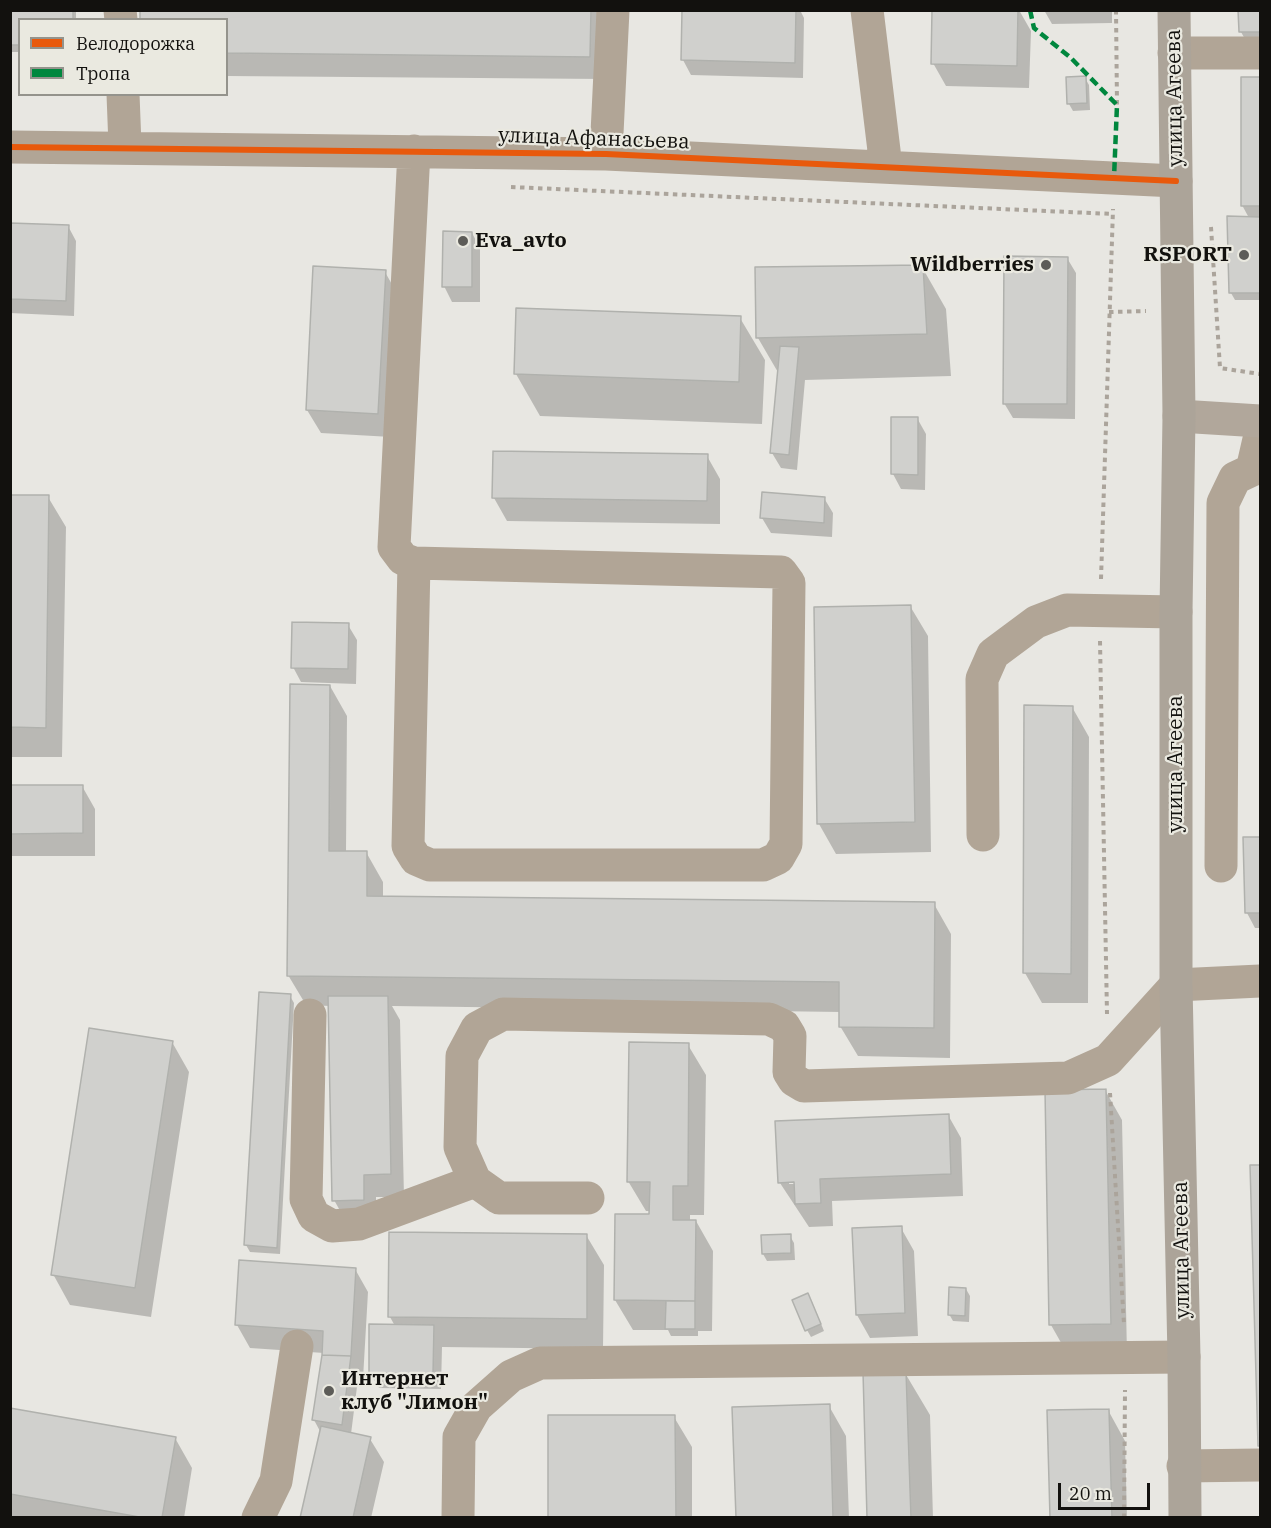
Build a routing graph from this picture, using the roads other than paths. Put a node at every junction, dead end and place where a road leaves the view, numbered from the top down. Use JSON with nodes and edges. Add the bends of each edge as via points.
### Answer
{"nodes":[{"id":1,"x":613,"y":10,"type":"edge"},
{"id":2,"x":867,"y":10,"type":"edge"},
{"id":3,"x":1174,"y":10,"type":"edge"},
{"id":4,"x":1260,"y":52,"type":"edge"},
{"id":5,"x":1174,"y":53,"type":"junction"},
{"id":6,"x":123,"y":96,"type":"edge"},
{"id":7,"x":125,"y":146,"type":"junction"},
{"id":8,"x":10,"y":147,"type":"edge"},
{"id":9,"x":414,"y":151,"type":"junction"},
{"id":10,"x":606,"y":154,"type":"junction"},
{"id":11,"x":886,"y":167,"type":"junction"},
{"id":12,"x":1176,"y":181,"type":"junction"},
{"id":13,"x":1179,"y":416,"type":"junction"},
{"id":14,"x":1260,"y":421,"type":"edge"},
{"id":15,"x":1260,"y":435,"type":"edge"},
{"id":16,"x":414,"y":563,"type":"junction"},
{"id":17,"x":1176,"y":612,"type":"junction"},
{"id":18,"x":983,"y":835,"type":"dead end"},
{"id":19,"x":1221,"y":866,"type":"dead end"},
{"id":20,"x":1260,"y":981,"type":"edge"},
{"id":21,"x":1176,"y":985,"type":"junction"},
{"id":22,"x":310,"y":1015,"type":"dead end"},
{"id":23,"x":475,"y":1181,"type":"junction"},
{"id":24,"x":588,"y":1198,"type":"dead end"},
{"id":25,"x":297,"y":1347,"type":"dead end"},
{"id":26,"x":1184,"y":1357,"type":"junction"},
{"id":27,"x":1260,"y":1465,"type":"edge"},
{"id":28,"x":1183,"y":1466,"type":"junction"},
{"id":29,"x":258,"y":1518,"type":"edge"},
{"id":30,"x":458,"y":1518,"type":"edge"},
{"id":31,"x":1185,"y":1518,"type":"edge"}],
"edges":[{"from":1,"to":10,"type":"street"},
{"from":2,"to":11,"type":"street"},
{"from":3,"to":5,"type":"highway","name":"улица Агеева"},
{"from":4,"to":5,"type":"street"},
{"from":5,"to":12,"type":"highway","name":"улица Агеева"},
{"from":6,"to":7,"type":"street"},
{"from":7,"to":8,"type":"street","name":"улица Афанасьева"},
{"from":7,"to":9,"type":"street","name":"улица Афанасьева"},
{"from":9,"to":10,"type":"street","name":"улица Афанасьева"},
{"from":9,"to":16,"type":"street","via":[[394,547],[403,559]]},
{"from":10,"to":11,"type":"street","name":"улица Афанасьева"},
{"from":11,"to":12,"type":"street","name":"улица Афанасьева"},
{"from":12,"to":13,"type":"highway","name":"улица Агеева"},
{"from":13,"to":14,"type":"main road"},
{"from":13,"to":17,"type":"highway","name":"улица Агеева"},
{"from":15,"to":19,"type":"street","via":[[1252,470],[1235,478],[1223,502]]},
{"from":16,"to":16,"type":"street","via":[[781,572],[789,583],[786,844],[777,858],[763,866],[430,864],[416,859],[408,846]]},
{"from":17,"to":18,"type":"street","via":[[1067,610],[1036,622],[993,654],[982,679]]},
{"from":17,"to":21,"type":"highway","name":"улица Агеева"},
{"from":20,"to":21,"type":"street"},
{"from":21,"to":23,"type":"street","via":[[1108,1060],[1068,1078],[804,1086],[789,1072],[790,1036],[784,1026],[769,1019],[503,1014],[477,1028],[462,1056],[460,1146]]},
{"from":21,"to":26,"type":"highway","name":"улица Агеева"},
{"from":22,"to":23,"type":"street","via":[[306,1199],[314,1216],[332,1226],[359,1224]]},
{"from":23,"to":24,"type":"street","via":[[499,1198]]},
{"from":25,"to":29,"type":"street","via":[[276,1481]]},
{"from":26,"to":28,"type":"highway","name":"улица Агеева"},
{"from":26,"to":30,"type":"street","via":[[540,1364],[511,1376],[476,1407],[459,1437]]},
{"from":27,"to":28,"type":"street"},
{"from":28,"to":31,"type":"highway","name":"улица Агеева"}]}
